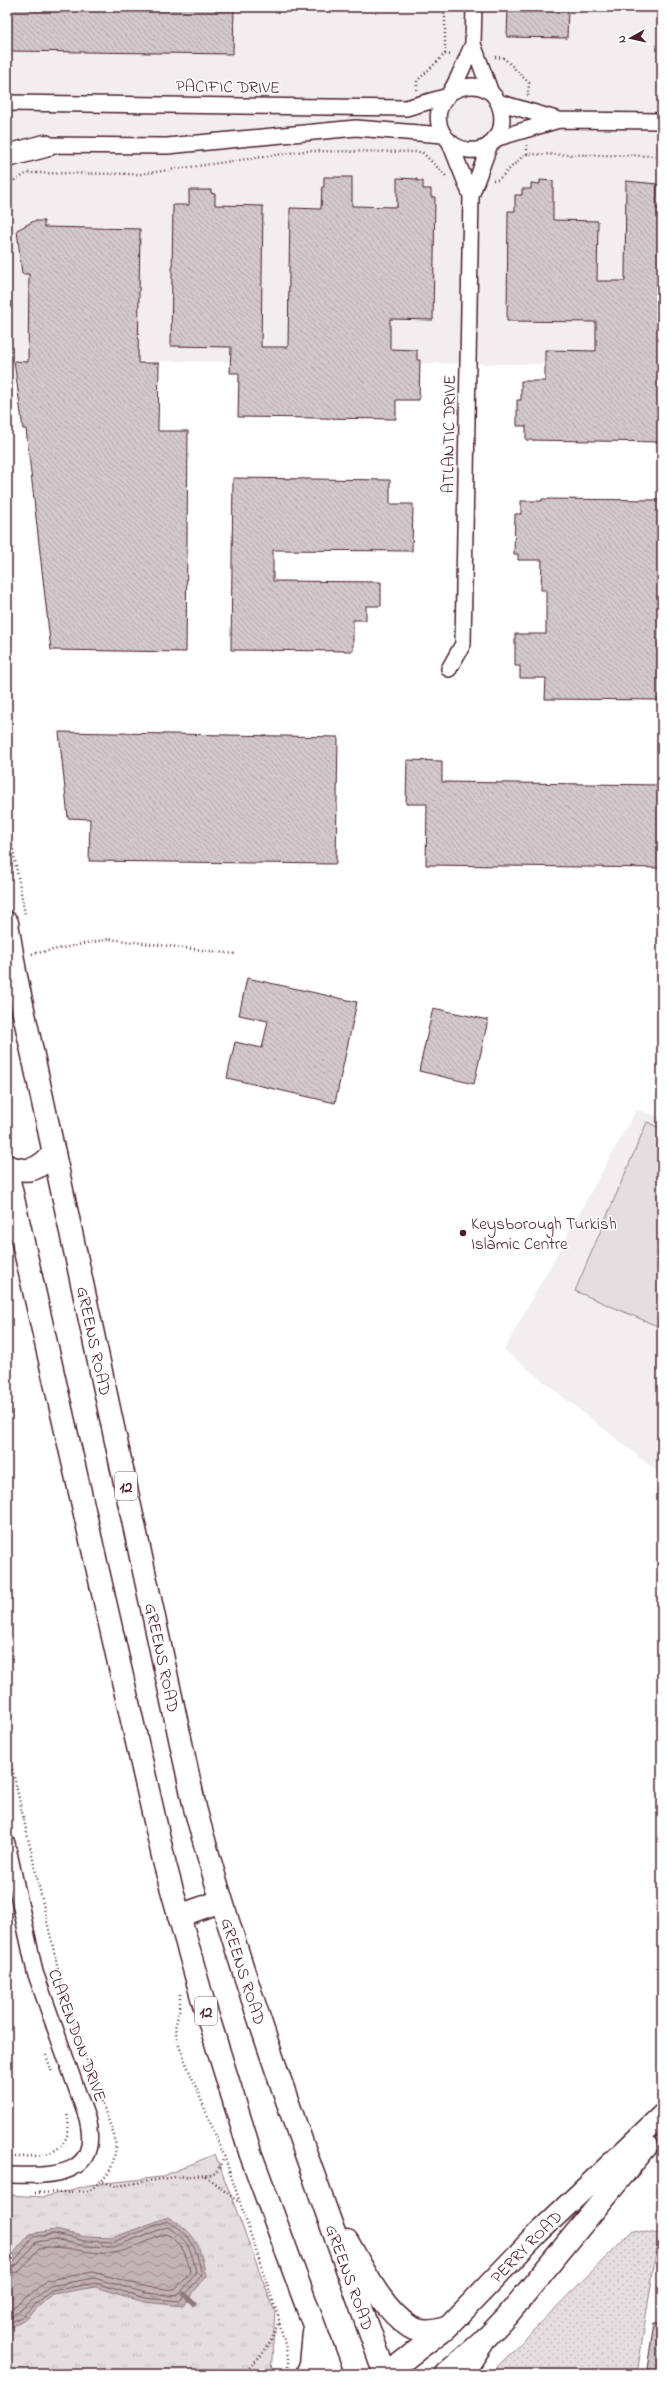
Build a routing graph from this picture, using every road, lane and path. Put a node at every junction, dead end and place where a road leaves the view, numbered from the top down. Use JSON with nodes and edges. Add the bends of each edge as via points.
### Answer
{"nodes":[{"id":1,"x":445,"y":7,"type":"edge"},
{"id":2,"x":474,"y":7,"type":"edge"},
{"id":3,"x":473,"y":44,"type":"junction"},
{"id":4,"x":445,"y":54,"type":"dead end"},
{"id":5,"x":448,"y":95,"type":"junction"},
{"id":6,"x":495,"y":97,"type":"junction"},
{"id":7,"x":7,"y":102,"type":"edge"},
{"id":8,"x":559,"y":120,"type":"junction"},
{"id":9,"x":662,"y":121,"type":"edge"},
{"id":10,"x":446,"y":139,"type":"junction"},
{"id":11,"x":492,"y":142,"type":"junction"},
{"id":12,"x":7,"y":145,"type":"edge"},
{"id":13,"x":45,"y":146,"type":"junction"},
{"id":14,"x":7,"y":156,"type":"edge"},
{"id":15,"x":662,"y":156,"type":"edge"},
{"id":16,"x":471,"y":178,"type":"junction"},
{"id":17,"x":7,"y":184,"type":"edge"},
{"id":18,"x":449,"y":669,"type":"dead end"},
{"id":19,"x":7,"y":923,"type":"edge"},
{"id":20,"x":236,"y":954,"type":"dead end"},
{"id":21,"x":29,"y":955,"type":"dead end"},
{"id":22,"x":54,"y":1153,"type":"junction"},
{"id":23,"x":7,"y":1166,"type":"edge"},
{"id":24,"x":7,"y":1172,"type":"edge"},
{"id":25,"x":7,"y":1746,"type":"edge"},
{"id":26,"x":7,"y":1844,"type":"edge"},
{"id":27,"x":221,"y":1901,"type":"junction"},
{"id":28,"x":179,"y":1916,"type":"junction"},
{"id":29,"x":44,"y":2047,"type":"dead end"},
{"id":30,"x":53,"y":2075,"type":"dead end"},
{"id":31,"x":66,"y":2108,"type":"dead end"},
{"id":32,"x":662,"y":2115,"type":"edge"},
{"id":33,"x":662,"y":2127,"type":"edge"},
{"id":34,"x":7,"y":2157,"type":"edge"},
{"id":35,"x":224,"y":2158,"type":"dead end"},
{"id":36,"x":7,"y":2175,"type":"edge"},
{"id":37,"x":204,"y":2175,"type":"junction"},
{"id":38,"x":101,"y":2181,"type":"junction"},
{"id":39,"x":9,"y":2192,"type":"edge"},
{"id":40,"x":17,"y":2192,"type":"dead end"},
{"id":41,"x":31,"y":2193,"type":"dead end"},
{"id":42,"x":321,"y":2197,"type":"junction"},
{"id":43,"x":7,"y":2200,"type":"edge"},
{"id":44,"x":240,"y":2202,"type":"dead end"},
{"id":45,"x":279,"y":2321,"type":"dead end"},
{"id":46,"x":314,"y":2325,"type":"junction"},
{"id":47,"x":446,"y":2328,"type":"junction"},
{"id":48,"x":485,"y":2339,"type":"junction"},
{"id":49,"x":242,"y":2374,"type":"edge"},
{"id":50,"x":307,"y":2374,"type":"edge"},
{"id":51,"x":332,"y":2374,"type":"edge"},
{"id":52,"x":385,"y":2374,"type":"edge"},
{"id":53,"x":445,"y":2374,"type":"edge"},
{"id":54,"x":462,"y":2374,"type":"edge"}],
"edges":[{"from":1,"to":4,"type":"path"},
{"from":2,"to":3,"type":"street"},
{"from":3,"to":5,"type":"street"},
{"from":3,"to":6,"type":"street"},
{"from":5,"to":6,"type":"street","via":[[461,87],[472,85],[483,88]]},
{"from":5,"to":7,"type":"street","name":"PACIFIC DRIVE","via":[[412,107],[392,109]]},
{"from":5,"to":10,"type":"street","via":[[439,113],[439,124]]},
{"from":6,"to":8,"type":"street"},
{"from":6,"to":11,"type":"street","via":[[502,112],[502,124]]},
{"from":8,"to":9,"type":"street"},
{"from":8,"to":11,"type":"street"},
{"from":10,"to":11,"type":"street","via":[[458,148],[469,150],[480,149]]},
{"from":10,"to":13,"type":"street","via":[[356,128],[167,146]]},
{"from":10,"to":16,"type":"street"},
{"from":11,"to":16,"type":"street","name":"ATLANTIC DRIVE"},
{"from":12,"to":13,"type":"street"},
{"from":13,"to":14,"type":"main road"},
{"from":15,"to":16,"type":"path","via":[[525,154],[498,180]]},
{"from":16,"to":17,"type":"path","via":[[445,176],[422,152],[304,151],[141,174],[28,173]]},
{"from":16,"to":18,"type":"street","name":"ATLANTIC DRIVE","via":[[463,644]]},
{"from":19,"to":22,"type":"main road","name":"GREENS ROAD","number":"12"},
{"from":20,"to":21,"type":"path","via":[[109,939]]},
{"from":22,"to":23,"type":"main road","via":[[47,1161],[30,1170],[20,1171]]},
{"from":22,"to":27,"type":"main road","name":"GREENS ROAD","number":"12","via":[[168,1690],[195,1808]]},
{"from":24,"to":28,"type":"main road","number":"12","via":[[165,1865]]},
{"from":25,"to":38,"type":"path","via":[[65,2000],[115,2138],[112,2166]]},
{"from":26,"to":36,"type":"street","name":"CLARENDON DRIVE","via":[[35,1972],[87,2118],[90,2139],[87,2153],[80,2165],[65,2173],[48,2176]]},
{"from":27,"to":28,"type":"main road"},
{"from":27,"to":42,"type":"main road","name":"GREENS ROAD","number":"12"},
{"from":28,"to":46,"type":"main road","number":"12","via":[[202,2001],[251,2155]]},
{"from":29,"to":30,"type":"path"},
{"from":31,"to":34,"type":"path","via":[[68,2137],[60,2147],[49,2154],[36,2157]]},
{"from":32,"to":47,"type":"main road","name":"PERRY ROAD","via":[[538,2233]]},
{"from":33,"to":48,"type":"main road","name":"PERRY ROAD","via":[[576,2235]]},
{"from":35,"to":37,"type":"path","via":[[216,2173]]},
{"from":37,"to":38,"type":"path","via":[[116,2186]]},
{"from":37,"to":44,"type":"path"},
{"from":38,"to":41,"type":"path","via":[[89,2191]]},
{"from":39,"to":40,"type":"path"},
{"from":39,"to":43,"type":"path"},
{"from":42,"to":47,"type":"main road","via":[[378,2292],[397,2316],[410,2328],[418,2330],[432,2332]]},
{"from":42,"to":52,"type":"main road","name":"GREENS ROAD","number":"12"},
{"from":45,"to":49,"type":"path","via":[[273,2340],[256,2362]]},
{"from":46,"to":50,"type":"main road","via":[[314,2348]]},
{"from":46,"to":51,"type":"main road","number":"12"},
{"from":47,"to":52,"type":"main road","name":"PERRY ROAD"},
{"from":48,"to":53,"type":"main road","name":"PERRY ROAD"},
{"from":48,"to":54,"type":"main road"}]}
